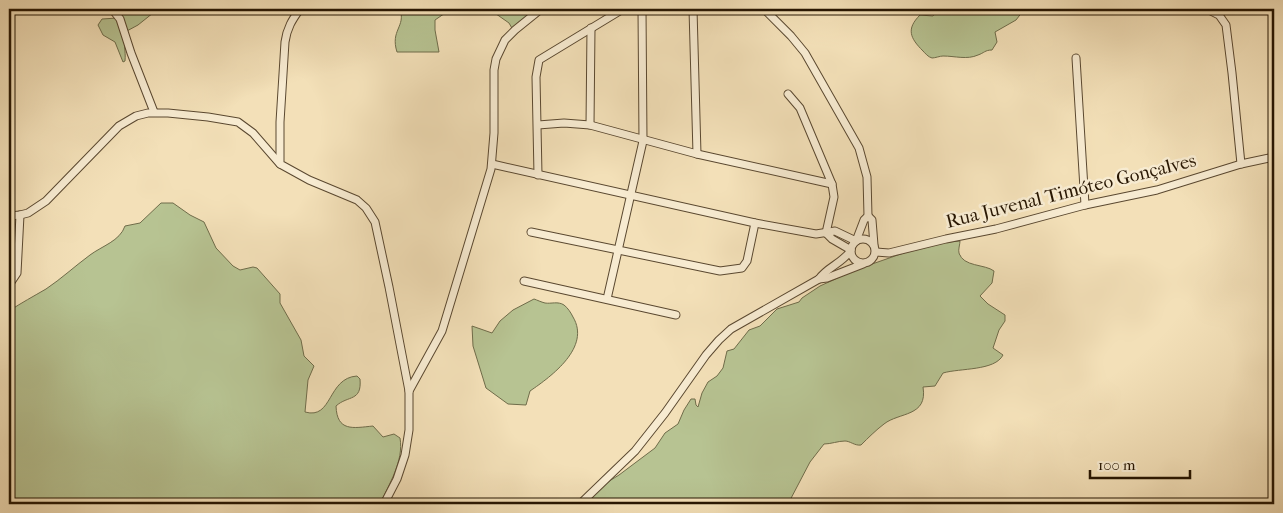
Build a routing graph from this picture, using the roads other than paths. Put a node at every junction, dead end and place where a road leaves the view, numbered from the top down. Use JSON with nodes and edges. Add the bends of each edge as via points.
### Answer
{"nodes":[{"id":1,"x":112,"y":9,"type":"edge"},
{"id":2,"x":300,"y":9,"type":"edge"},
{"id":3,"x":541,"y":9,"type":"edge"},
{"id":4,"x":623,"y":9,"type":"edge"},
{"id":5,"x":642,"y":9,"type":"edge"},
{"id":6,"x":693,"y":9,"type":"edge"},
{"id":7,"x":764,"y":9,"type":"edge"},
{"id":8,"x":1207,"y":9,"type":"edge"},
{"id":9,"x":591,"y":28,"type":"junction"},
{"id":10,"x":1076,"y":58,"type":"dead end"},
{"id":11,"x":788,"y":94,"type":"dead end"},
{"id":12,"x":154,"y":112,"type":"junction"},
{"id":13,"x":538,"y":126,"type":"junction"},
{"id":14,"x":590,"y":126,"type":"junction"},
{"id":15,"x":643,"y":141,"type":"junction"},
{"id":16,"x":697,"y":154,"type":"junction"},
{"id":17,"x":1274,"y":157,"type":"edge"},
{"id":18,"x":280,"y":164,"type":"junction"},
{"id":19,"x":492,"y":164,"type":"junction"},
{"id":20,"x":1241,"y":164,"type":"junction"},
{"id":21,"x":538,"y":175,"type":"junction"},
{"id":22,"x":832,"y":184,"type":"junction"},
{"id":23,"x":630,"y":196,"type":"junction"},
{"id":24,"x":1085,"y":204,"type":"junction"},
{"id":25,"x":20,"y":215,"type":"junction"},
{"id":26,"x":9,"y":216,"type":"edge"},
{"id":27,"x":868,"y":216,"type":"junction"},
{"id":28,"x":755,"y":223,"type":"junction"},
{"id":29,"x":531,"y":232,"type":"dead end"},
{"id":30,"x":826,"y":232,"type":"junction"},
{"id":31,"x":856,"y":242,"type":"junction"},
{"id":32,"x":875,"y":249,"type":"junction"},
{"id":33,"x":618,"y":250,"type":"junction"},
{"id":34,"x":851,"y":250,"type":"junction"},
{"id":35,"x":864,"y":263,"type":"junction"},
{"id":36,"x":819,"y":279,"type":"junction"},
{"id":37,"x":524,"y":281,"type":"dead end"},
{"id":38,"x":9,"y":285,"type":"edge"},
{"id":39,"x":607,"y":299,"type":"junction"},
{"id":40,"x":676,"y":315,"type":"dead end"},
{"id":41,"x":409,"y":391,"type":"junction"},
{"id":42,"x":384,"y":504,"type":"edge"},
{"id":43,"x":580,"y":504,"type":"edge"}],
"edges":[{"from":1,"to":12,"type":"street","via":[[120,19]]},
{"from":2,"to":18,"type":"street","via":[[287,30],[285,42]]},
{"from":3,"to":19,"type":"street","via":[[505,40],[496,59]]},
{"from":4,"to":9,"type":"street"},
{"from":5,"to":15,"type":"street"},
{"from":6,"to":16,"type":"street"},
{"from":7,"to":27,"type":"street","via":[[805,53],[859,148],[867,177]]},
{"from":8,"to":20,"type":"street","via":[[1219,15],[1226,25]]},
{"from":9,"to":13,"type":"street","via":[[539,60],[536,76]]},
{"from":9,"to":14,"type":"street"},
{"from":10,"to":24,"type":"street"},
{"from":11,"to":22,"type":"street","via":[[800,108]]},
{"from":12,"to":18,"type":"street","via":[[238,122],[253,133]]},
{"from":12,"to":25,"type":"street","via":[[136,116],[119,126],[46,201]]},
{"from":13,"to":14,"type":"street","via":[[564,123]]},
{"from":13,"to":21,"type":"street"},
{"from":14,"to":15,"type":"street"},
{"from":15,"to":16,"type":"street"},
{"from":15,"to":23,"type":"street"},
{"from":16,"to":22,"type":"street"},
{"from":17,"to":20,"type":"street","name":"Rua Juvenal Timóteo Gonçalves"},
{"from":18,"to":41,"type":"street","via":[[357,200],[375,222]]},
{"from":19,"to":21,"type":"street"},
{"from":19,"to":41,"type":"street","via":[[442,331]]},
{"from":20,"to":24,"type":"street","name":"Rua Juvenal Timóteo Gonçalves","via":[[1170,187]]},
{"from":21,"to":23,"type":"street"},
{"from":22,"to":30,"type":"street","via":[[834,197]]},
{"from":23,"to":28,"type":"street"},
{"from":23,"to":33,"type":"street"},
{"from":24,"to":32,"type":"street","name":"Rua Juvenal Timóteo Gonçalves","via":[[890,253]]},
{"from":25,"to":26,"type":"street"},
{"from":25,"to":38,"type":"street","via":[[17,273]]},
{"from":27,"to":31,"type":"street"},
{"from":27,"to":32,"type":"street","via":[[872,220]]},
{"from":28,"to":30,"type":"street","via":[[816,234]]},
{"from":28,"to":33,"type":"street","via":[[747,261],[742,268],[732,270],[720,271]]},
{"from":29,"to":33,"type":"street"},
{"from":30,"to":31,"type":"street","via":[[835,231]]},
{"from":30,"to":34,"type":"street"},
{"from":31,"to":32,"type":"street","via":[[866,239]]},
{"from":31,"to":34,"type":"street"},
{"from":32,"to":35,"type":"street","via":[[873,258]]},
{"from":33,"to":39,"type":"street"},
{"from":34,"to":35,"type":"street","via":[[855,260]]},
{"from":34,"to":36,"type":"street"},
{"from":35,"to":36,"type":"street"},
{"from":36,"to":43,"type":"street","via":[[731,329],[706,355],[635,451]]},
{"from":37,"to":39,"type":"street"},
{"from":39,"to":40,"type":"street"},
{"from":41,"to":42,"type":"street","via":[[405,455]]}]}
